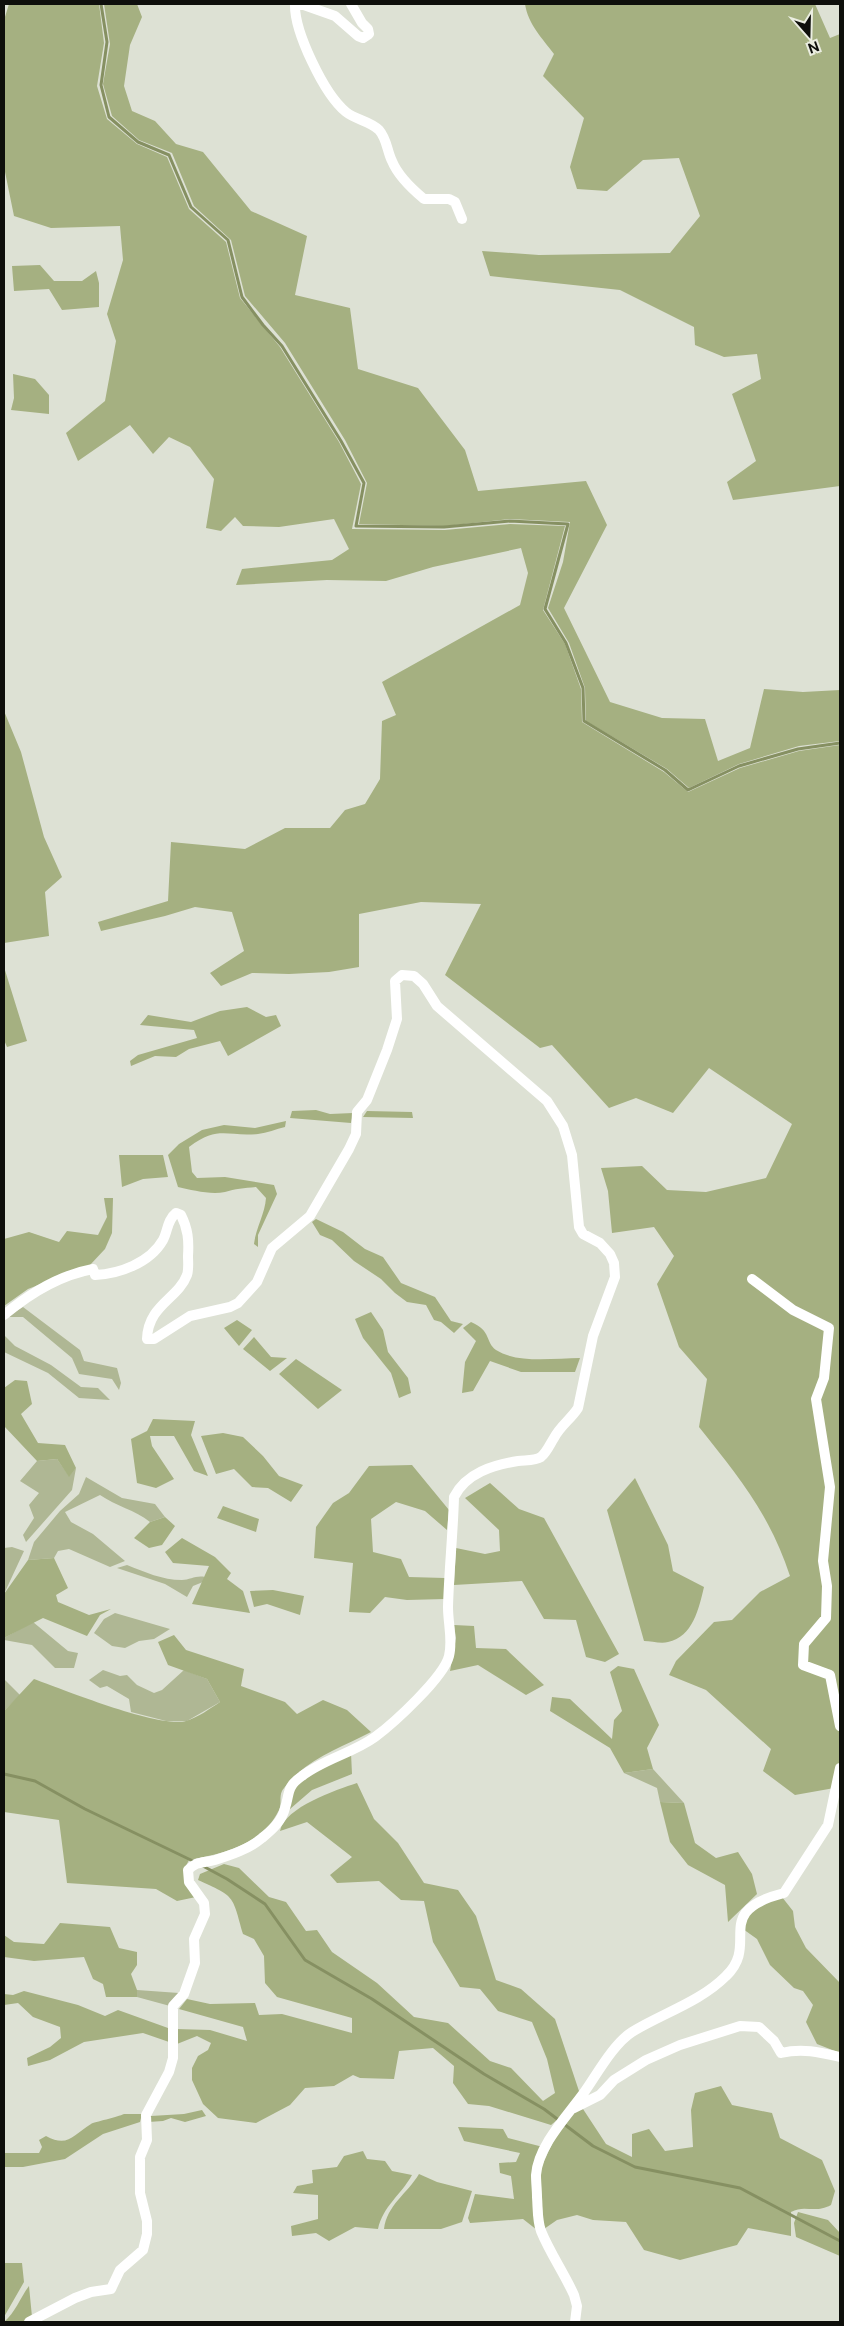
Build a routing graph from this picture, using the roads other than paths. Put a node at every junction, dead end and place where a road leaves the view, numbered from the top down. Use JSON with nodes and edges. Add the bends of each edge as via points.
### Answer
{"nodes":[{"id":1,"x":295,"y":4,"type":"edge"},
{"id":2,"x":301,"y":4,"type":"edge"},
{"id":3,"x":352,"y":4,"type":"edge"},
{"id":4,"x":462,"y":219,"type":"dead end"},
{"id":5,"x":752,"y":1279,"type":"dead end"},
{"id":6,"x":4,"y":1315,"type":"edge"},
{"id":7,"x":840,"y":1726,"type":"edge"},
{"id":8,"x":840,"y":1768,"type":"edge"},
{"id":9,"x":840,"y":2057,"type":"edge"},
{"id":10,"x":573,"y":2108,"type":"junction"},
{"id":11,"x":29,"y":2322,"type":"edge"},
{"id":12,"x":575,"y":2322,"type":"edge"}],
"edges":[{"from":1,"to":4,"type":"street","via":[[312,63],[334,101],[346,112],[378,130],[385,138],[392,162],[424,199],[455,202]]},
{"from":2,"to":3,"type":"street","via":[[335,16],[363,38],[369,34],[368,29]]},
{"from":5,"to":7,"type":"street","via":[[793,1310],[829,1328],[824,1378],[816,1399],[830,1487],[823,1561],[827,1586],[826,1618],[804,1644],[803,1665],[830,1675]]},
{"from":6,"to":11,"type":"street","via":[[20,1301],[64,1278],[93,1269],[95,1275],[105,1275],[145,1259],[162,1241],[170,1217],[176,1213],[181,1214],[190,1239],[188,1272],[185,1281],[162,1303],[147,1329],[147,1338],[154,1339],[190,1316],[230,1307],[238,1302],[257,1282],[272,1248],[310,1216],[349,1149],[356,1134],[357,1112],[374,1084],[392,1035],[396,1019],[395,981],[402,975],[414,976],[437,1006],[547,1101],[563,1126],[572,1156],[579,1227],[583,1234],[605,1248],[614,1264],[614,1277],[594,1336],[578,1408],[573,1417],[562,1426],[539,1458],[498,1464],[482,1470],[459,1486],[454,1497],[448,1610],[451,1635],[449,1656],[443,1670],[375,1737],[300,1777],[287,1793],[278,1823],[262,1839],[244,1850],[194,1863],[188,1870],[188,1882],[204,1903],[206,1914],[194,1939],[194,1963],[184,1994],[173,2006],[173,2058],[169,2072],[146,2115],[147,2140],[140,2158],[140,2192],[148,2221],[143,2250],[120,2270],[111,2289],[75,2298]]},
{"from":8,"to":10,"type":"street","via":[[832,1809],[820,1839],[784,1893],[762,1899],[748,1908],[740,1925],[740,1952],[729,1974],[670,2013],[631,2033]]},
{"from":9,"to":10,"type":"street","via":[[813,2050],[796,2049],[781,2053],[760,2027],[740,2026],[646,2060],[614,2080],[600,2095]]},
{"from":10,"to":12,"type":"street","via":[[556,2128],[536,2173],[541,2231],[574,2295],[577,2306]]}]}
